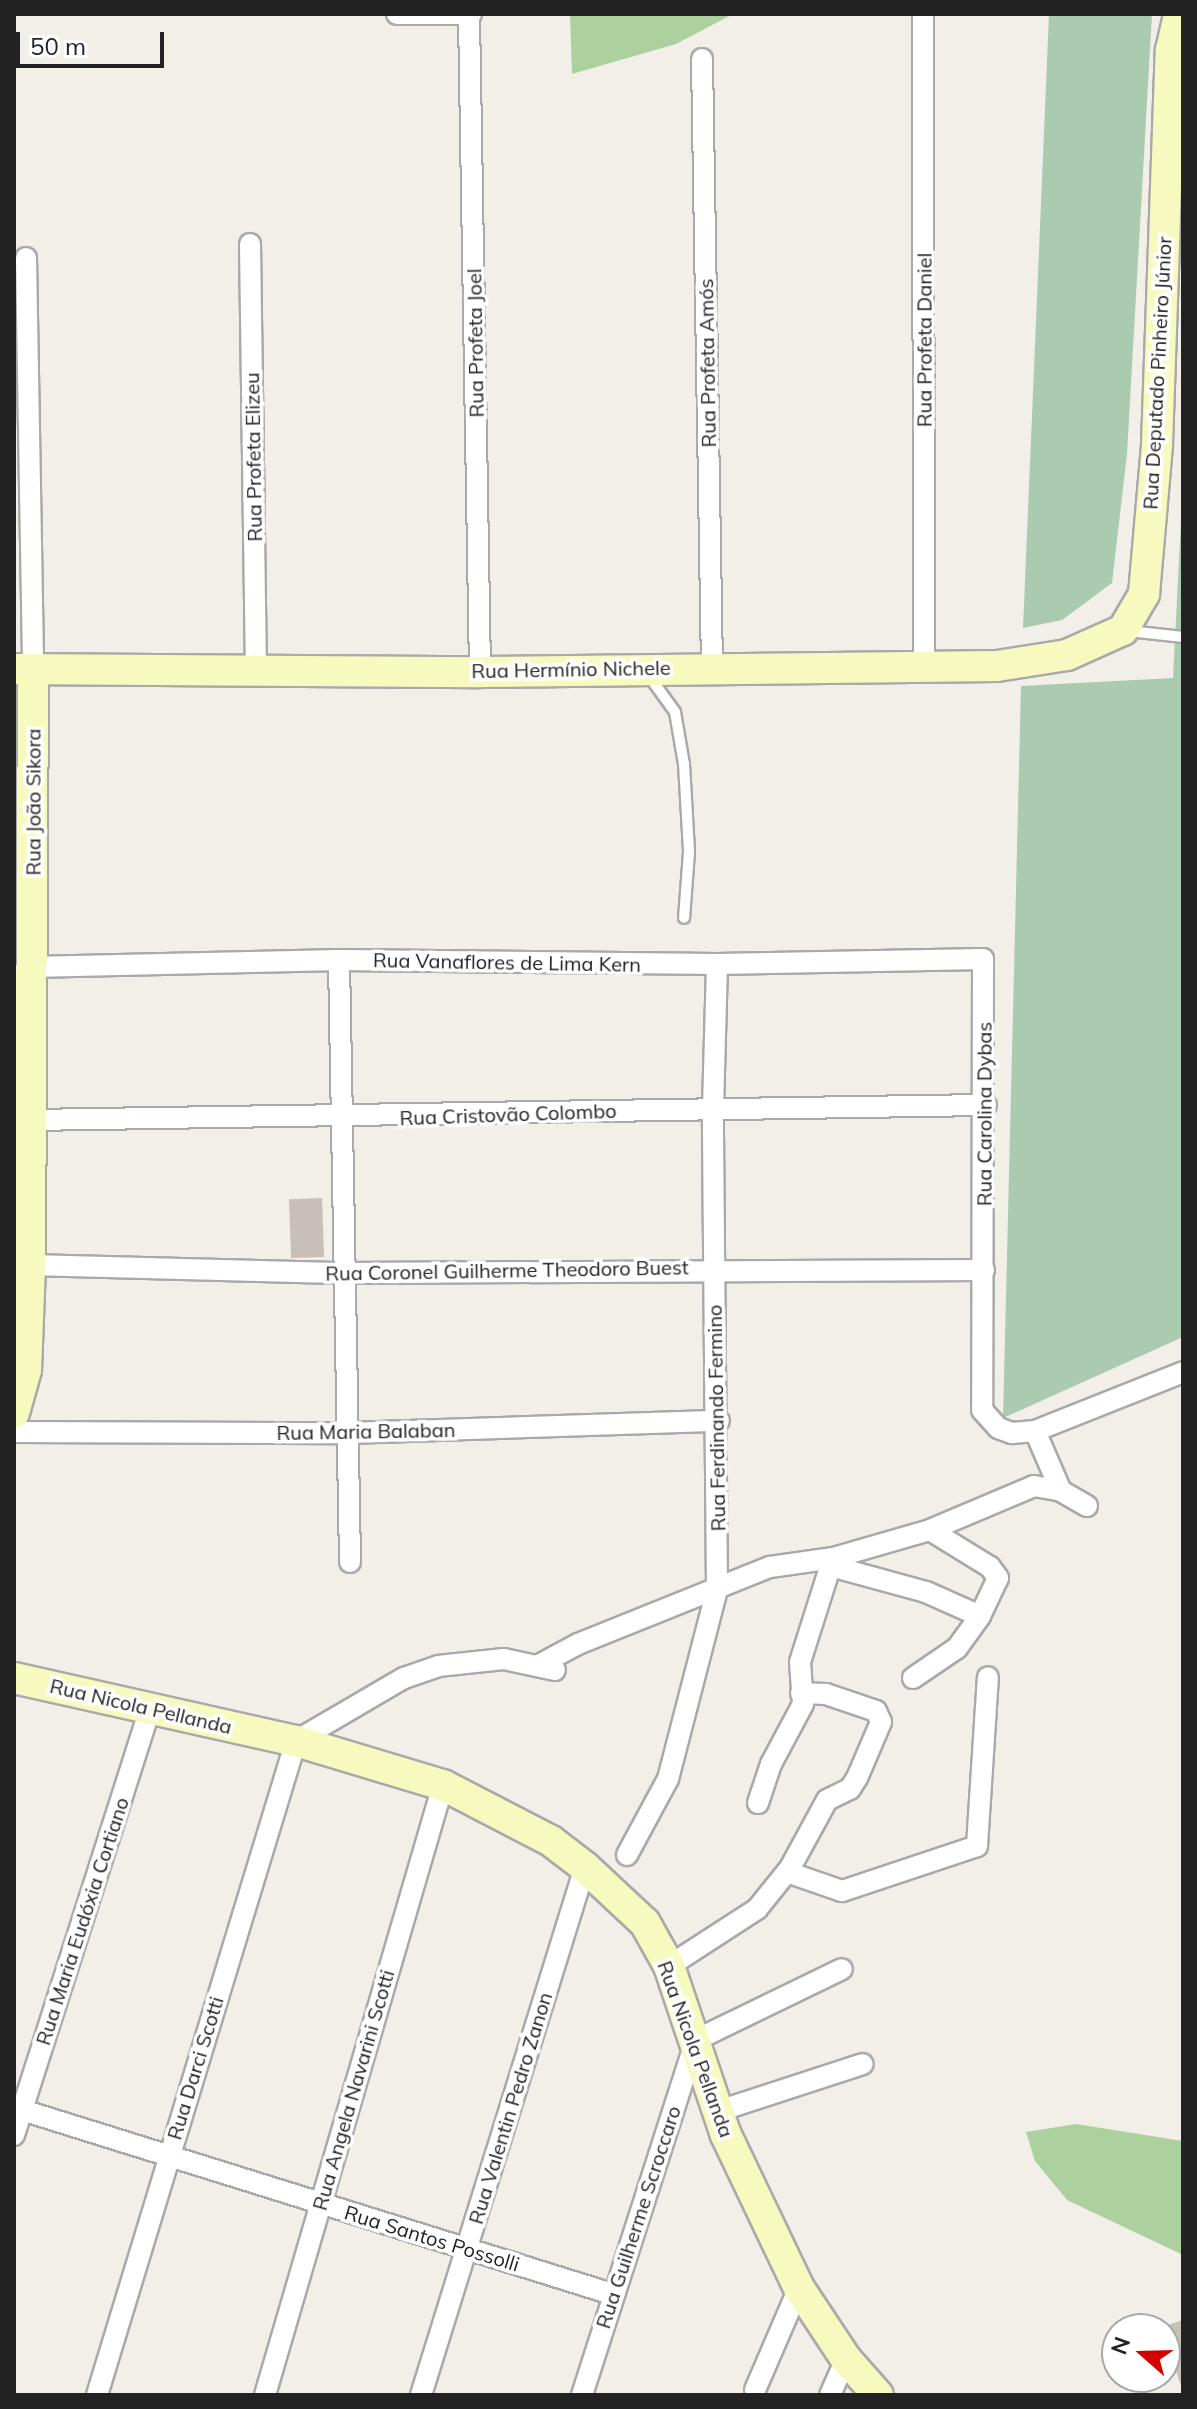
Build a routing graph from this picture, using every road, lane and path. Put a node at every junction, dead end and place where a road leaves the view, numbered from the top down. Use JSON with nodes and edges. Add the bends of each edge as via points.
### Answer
{"nodes":[{"id":1,"x":397,"y":14,"type":"edge"},
{"id":2,"x":470,"y":14,"type":"edge"},
{"id":3,"x":923,"y":14,"type":"edge"},
{"id":4,"x":1179,"y":14,"type":"edge"},
{"id":5,"x":702,"y":59,"type":"dead end"},
{"id":6,"x":250,"y":244,"type":"dead end"},
{"id":7,"x":26,"y":258,"type":"dead end"},
{"id":8,"x":1123,"y":630,"type":"junction"},
{"id":9,"x":1183,"y":637,"type":"edge"},
{"id":10,"x":639,"y":666,"type":"junction"},
{"id":11,"x":712,"y":666,"type":"junction"},
{"id":12,"x":924,"y":666,"type":"junction"},
{"id":13,"x":23,"y":669,"type":"edge"},
{"id":14,"x":256,"y":670,"type":"junction"},
{"id":15,"x":480,"y":672,"type":"junction"},
{"id":16,"x":684,"y":918,"type":"dead end"},
{"id":17,"x":25,"y":948,"type":"edge"},
{"id":18,"x":983,"y":959,"type":"joint"},
{"id":19,"x":339,"y":960,"type":"junction"},
{"id":20,"x":717,"y":964,"type":"junction"},
{"id":21,"x":986,"y":1105,"type":"junction"},
{"id":22,"x":713,"y":1108,"type":"junction"},
{"id":23,"x":342,"y":1119,"type":"junction"},
{"id":24,"x":30,"y":1120,"type":"junction"},
{"id":25,"x":30,"y":1265,"type":"junction"},
{"id":26,"x":713,"y":1268,"type":"junction"},
{"id":27,"x":984,"y":1270,"type":"junction"},
{"id":28,"x":345,"y":1273,"type":"junction"},
{"id":29,"x":1183,"y":1372,"type":"edge"},
{"id":30,"x":14,"y":1413,"type":"edge"},
{"id":31,"x":719,"y":1421,"type":"junction"},
{"id":32,"x":1035,"y":1431,"type":"junction"},
{"id":33,"x":14,"y":1432,"type":"edge"},
{"id":34,"x":348,"y":1433,"type":"junction"},
{"id":35,"x":1061,"y":1491,"type":"junction"},
{"id":36,"x":1087,"y":1506,"type":"dead end"},
{"id":37,"x":930,"y":1530,"type":"junction"},
{"id":38,"x":350,"y":1562,"type":"dead end"},
{"id":39,"x":832,"y":1562,"type":"junction"},
{"id":40,"x":717,"y":1590,"type":"junction"},
{"id":41,"x":980,"y":1616,"type":"junction"},
{"id":42,"x":988,"y":1677,"type":"dead end"},
{"id":43,"x":14,"y":1678,"type":"edge"},
{"id":44,"x":913,"y":1678,"type":"dead end"},
{"id":45,"x":801,"y":1693,"type":"junction"},
{"id":46,"x":151,"y":1707,"type":"junction"},
{"id":47,"x":296,"y":1741,"type":"junction"},
{"id":48,"x":443,"y":1785,"type":"junction"},
{"id":49,"x":758,"y":1803,"type":"dead end"},
{"id":50,"x":627,"y":1855,"type":"dead end"},
{"id":51,"x":585,"y":1867,"type":"junction"},
{"id":52,"x":787,"y":1872,"type":"junction"},
{"id":53,"x":669,"y":1966,"type":"junction"},
{"id":54,"x":842,"y":1969,"type":"dead end"},
{"id":55,"x":696,"y":2040,"type":"junction"},
{"id":56,"x":863,"y":2064,"type":"dead end"},
{"id":57,"x":22,"y":2110,"type":"junction"},
{"id":58,"x":719,"y":2111,"type":"junction"},
{"id":59,"x":14,"y":2135,"type":"edge"},
{"id":60,"x":168,"y":2156,"type":"junction"},
{"id":61,"x":320,"y":2203,"type":"junction"},
{"id":62,"x":466,"y":2248,"type":"junction"},
{"id":63,"x":799,"y":2288,"type":"junction"},
{"id":64,"x":612,"y":2294,"type":"junction"},
{"id":65,"x":846,"y":2359,"type":"junction"},
{"id":66,"x":755,"y":2390,"type":"dead end"},
{"id":67,"x":97,"y":2395,"type":"edge"},
{"id":68,"x":265,"y":2395,"type":"edge"},
{"id":69,"x":421,"y":2395,"type":"edge"},
{"id":70,"x":582,"y":2395,"type":"edge"},
{"id":71,"x":830,"y":2395,"type":"edge"},
{"id":72,"x":878,"y":2395,"type":"edge"}],
"edges":[{"from":1,"to":2,"type":"street"},
{"from":2,"to":15,"type":"street","name":"Rua Profeta Joel"},
{"from":3,"to":12,"type":"street","name":"Rua Profeta Daniel"},
{"from":4,"to":8,"type":"street","name":"Rua Deputado Pinheiro Júnior","via":[[1171,50],[1157,444],[1144,594]]},
{"from":5,"to":11,"type":"street","name":"Rua Profeta Amós"},
{"from":6,"to":14,"type":"street","name":"Rua Profeta Elizeu"},
{"from":7,"to":13,"type":"street"},
{"from":8,"to":9,"type":"lane"},
{"from":8,"to":12,"type":"street","name":"Rua Hermínio Nichele","via":[[1067,655],[997,666]]},
{"from":10,"to":11,"type":"street","name":"Rua Hermínio Nichele"},
{"from":10,"to":15,"type":"street","name":"Rua Hermínio Nichele"},
{"from":10,"to":16,"type":"lane","via":[[662,688],[675,712],[689,852]]},
{"from":11,"to":12,"type":"street","name":"Rua Hermínio Nichele"},
{"from":13,"to":14,"type":"street","name":"Rua Hermínio Nichele"},
{"from":13,"to":17,"type":"street","name":"Rua João Sikora"},
{"from":14,"to":15,"type":"street","name":"Rua Hermínio Nichele"},
{"from":17,"to":19,"type":"street","name":"Rua Vanaflores de Lima Kern"},
{"from":17,"to":24,"type":"street","name":"Rua João Sikora"},
{"from":18,"to":20,"type":"street","name":"Rua Vanaflores de Lima Kern"},
{"from":18,"to":21,"type":"street","name":"Rua Carolina Dybas"},
{"from":19,"to":20,"type":"street","name":"Rua Vanaflores de Lima Kern"},
{"from":19,"to":23,"type":"street"},
{"from":20,"to":22,"type":"street","name":"Rua Ferdinando Fermino"},
{"from":21,"to":22,"type":"street","name":"Rua Cristovão Colombo"},
{"from":21,"to":27,"type":"street","name":"Rua Carolina Dybas"},
{"from":22,"to":23,"type":"street","name":"Rua Cristovão Colombo"},
{"from":22,"to":26,"type":"street","name":"Rua Ferdinando Fermino"},
{"from":23,"to":24,"type":"street","name":"Rua Cristovão Colombo"},
{"from":23,"to":28,"type":"street"},
{"from":24,"to":25,"type":"street","name":"Rua João Sikora"},
{"from":25,"to":28,"type":"street","name":"Rua Coronel Guilherme Theodoro Buest"},
{"from":25,"to":30,"type":"street","name":"Rua João Sikora","via":[[26,1370]]},
{"from":26,"to":27,"type":"street","name":"Rua Coronel Guilherme Theodoro Buest"},
{"from":26,"to":28,"type":"street","name":"Rua Coronel Guilherme Theodoro Buest"},
{"from":26,"to":31,"type":"street","name":"Rua Ferdinando Fermino"},
{"from":27,"to":32,"type":"street","name":"Rua Carolina Dybas","via":[[982,1410],[998,1428]]},
{"from":28,"to":34,"type":"street"},
{"from":29,"to":32,"type":"street"},
{"from":31,"to":34,"type":"street","name":"Rua Maria Balaban"},
{"from":31,"to":40,"type":"street","name":"Rua Ferdinando Fermino"},
{"from":32,"to":35,"type":"street"},
{"from":33,"to":34,"type":"street","name":"Rua Maria Balaban"},
{"from":34,"to":38,"type":"street"},
{"from":35,"to":36,"type":"street"},
{"from":35,"to":37,"type":"street","via":[[1034,1486]]},
{"from":37,"to":39,"type":"street"},
{"from":37,"to":41,"type":"street","via":[[990,1567],[998,1578]]},
{"from":39,"to":40,"type":"street","via":[[770,1567]]},
{"from":39,"to":41,"type":"street","via":[[926,1592]]},
{"from":39,"to":45,"type":"street","via":[[800,1662]]},
{"from":40,"to":47,"type":"street","via":[[578,1644],[546,1668],[493,1658],[438,1666],[404,1678]]},
{"from":40,"to":50,"type":"street","name":"Rua Ferdinando Fermino","via":[[668,1779]]},
{"from":41,"to":44,"type":"street","via":[[957,1648]]},
{"from":42,"to":52,"type":"street","via":[[977,1846],[842,1891]]},
{"from":43,"to":46,"type":"street","name":"Rua Nicola Pellanda"},
{"from":45,"to":49,"type":"street","via":[[803,1704],[771,1764]]},
{"from":45,"to":52,"type":"street","via":[[826,1694],[876,1711],[881,1722],[850,1789],[827,1800]]},
{"from":46,"to":47,"type":"street","name":"Rua Nicola Pellanda"},
{"from":46,"to":57,"type":"street","name":"Rua Maria Eudóxia Cortiano"},
{"from":47,"to":48,"type":"street","name":"Rua Nicola Pellanda"},
{"from":47,"to":60,"type":"street","name":"Rua Darci Scotti"},
{"from":48,"to":51,"type":"street","name":"Rua Nicola Pellanda","via":[[551,1841]]},
{"from":48,"to":61,"type":"street","name":"Rua Angela Navarini Scotti"},
{"from":51,"to":53,"type":"street","name":"Rua Nicola Pellanda","via":[[645,1923]]},
{"from":51,"to":62,"type":"street","name":"Rua Valentin Pedro Zanon"},
{"from":52,"to":53,"type":"street","via":[[757,1909],[731,1930]]},
{"from":53,"to":55,"type":"street","name":"Rua Nicola Pellanda"},
{"from":54,"to":55,"type":"street"},
{"from":55,"to":58,"type":"street","name":"Rua Nicola Pellanda"},
{"from":55,"to":64,"type":"street","name":"Rua Guilherme Scroccaro"},
{"from":56,"to":58,"type":"street"},
{"from":57,"to":59,"type":"street","name":"Rua Maria Eudóxia Cortiano"},
{"from":57,"to":60,"type":"street","name":"Rua Santos Possolli"},
{"from":58,"to":63,"type":"street","name":"Rua Nicola Pellanda"},
{"from":60,"to":61,"type":"street","name":"Rua Santos Possolli"},
{"from":60,"to":67,"type":"street","name":"Rua Darci Scotti"},
{"from":61,"to":62,"type":"street","name":"Rua Santos Possolli"},
{"from":61,"to":68,"type":"street","name":"Rua Angela Navarini Scotti"},
{"from":62,"to":64,"type":"street","name":"Rua Santos Possolli"},
{"from":62,"to":69,"type":"street","name":"Rua Valentin Pedro Zanon"},
{"from":63,"to":65,"type":"street","name":"Rua Nicola Pellanda"},
{"from":63,"to":66,"type":"street"},
{"from":64,"to":70,"type":"street","name":"Rua Guilherme Scroccaro"},
{"from":65,"to":71,"type":"street"},
{"from":65,"to":72,"type":"street","name":"Rua Nicola Pellanda"}]}
